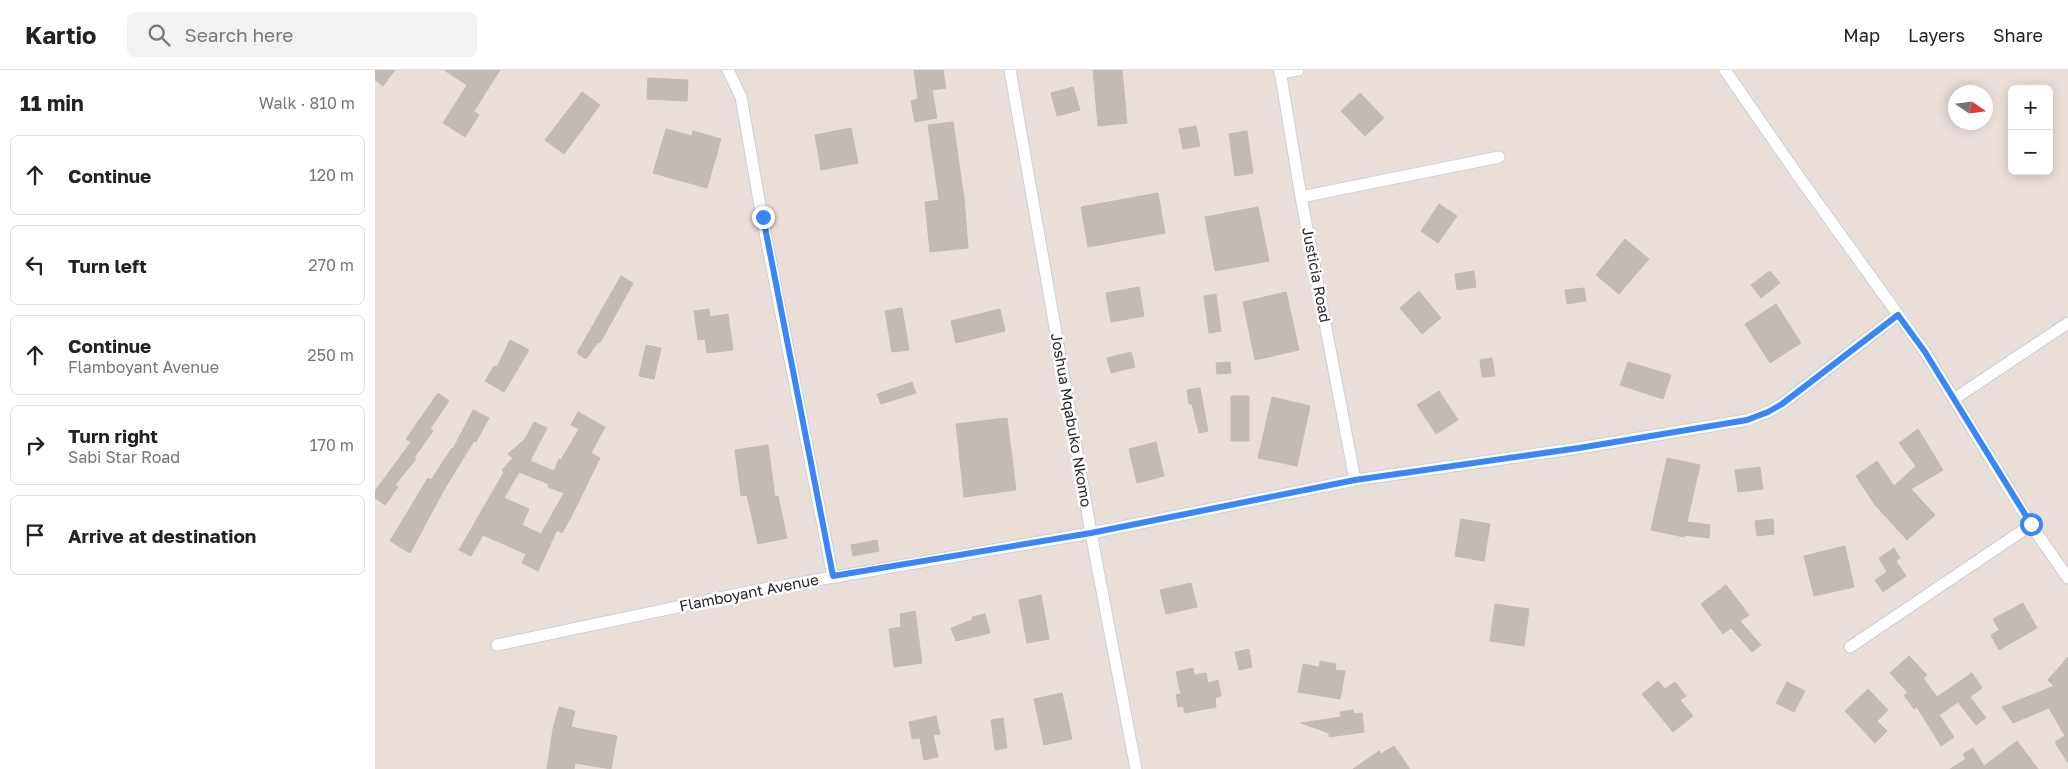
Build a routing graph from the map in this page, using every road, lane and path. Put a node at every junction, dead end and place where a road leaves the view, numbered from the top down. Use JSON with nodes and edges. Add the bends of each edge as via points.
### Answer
{"nodes":[{"id":1,"x":728,"y":70,"type":"edge"},
{"id":2,"x":1010,"y":70,"type":"edge"},
{"id":3,"x":1298,"y":70,"type":"edge"},
{"id":4,"x":1725,"y":70,"type":"edge"},
{"id":5,"x":1280,"y":72,"type":"edge"},
{"id":6,"x":1499,"y":157,"type":"dead end"},
{"id":7,"x":1301,"y":197,"type":"junction"},
{"id":8,"x":1898,"y":315,"type":"junction"},
{"id":9,"x":2068,"y":323,"type":"edge"},
{"id":10,"x":1954,"y":399,"type":"junction"},
{"id":11,"x":1355,"y":480,"type":"junction"},
{"id":12,"x":2031,"y":524,"type":"junction"},
{"id":13,"x":1091,"y":533,"type":"junction"},
{"id":14,"x":833,"y":576,"type":"junction"},
{"id":15,"x":2068,"y":578,"type":"edge"},
{"id":16,"x":497,"y":645,"type":"dead end"},
{"id":17,"x":1850,"y":647,"type":"dead end"},
{"id":18,"x":1136,"y":769,"type":"edge"}],
"edges":[{"from":1,"to":14,"type":"street","via":[[741,97]]},
{"from":2,"to":13,"type":"street","name":"Joshua Mqabuko Nkomo"},
{"from":3,"to":5,"type":"street"},
{"from":4,"to":8,"type":"street"},
{"from":5,"to":7,"type":"street","name":"Justicia Road"},
{"from":6,"to":7,"type":"street"},
{"from":7,"to":11,"type":"street","name":"Justicia Road"},
{"from":8,"to":10,"type":"street"},
{"from":8,"to":11,"type":"street","name":"Flamboyant Avenue","via":[[1782,404],[1747,420]]},
{"from":9,"to":10,"type":"street"},
{"from":10,"to":12,"type":"street"},
{"from":11,"to":13,"type":"street","name":"Flamboyant Avenue"},
{"from":12,"to":15,"type":"street"},
{"from":12,"to":17,"type":"street"},
{"from":13,"to":14,"type":"street","name":"Flamboyant Avenue"},
{"from":13,"to":18,"type":"street","name":"Joshua Mqabuko Nkomo"},
{"from":14,"to":16,"type":"street","name":"Flamboyant Avenue"}]}
